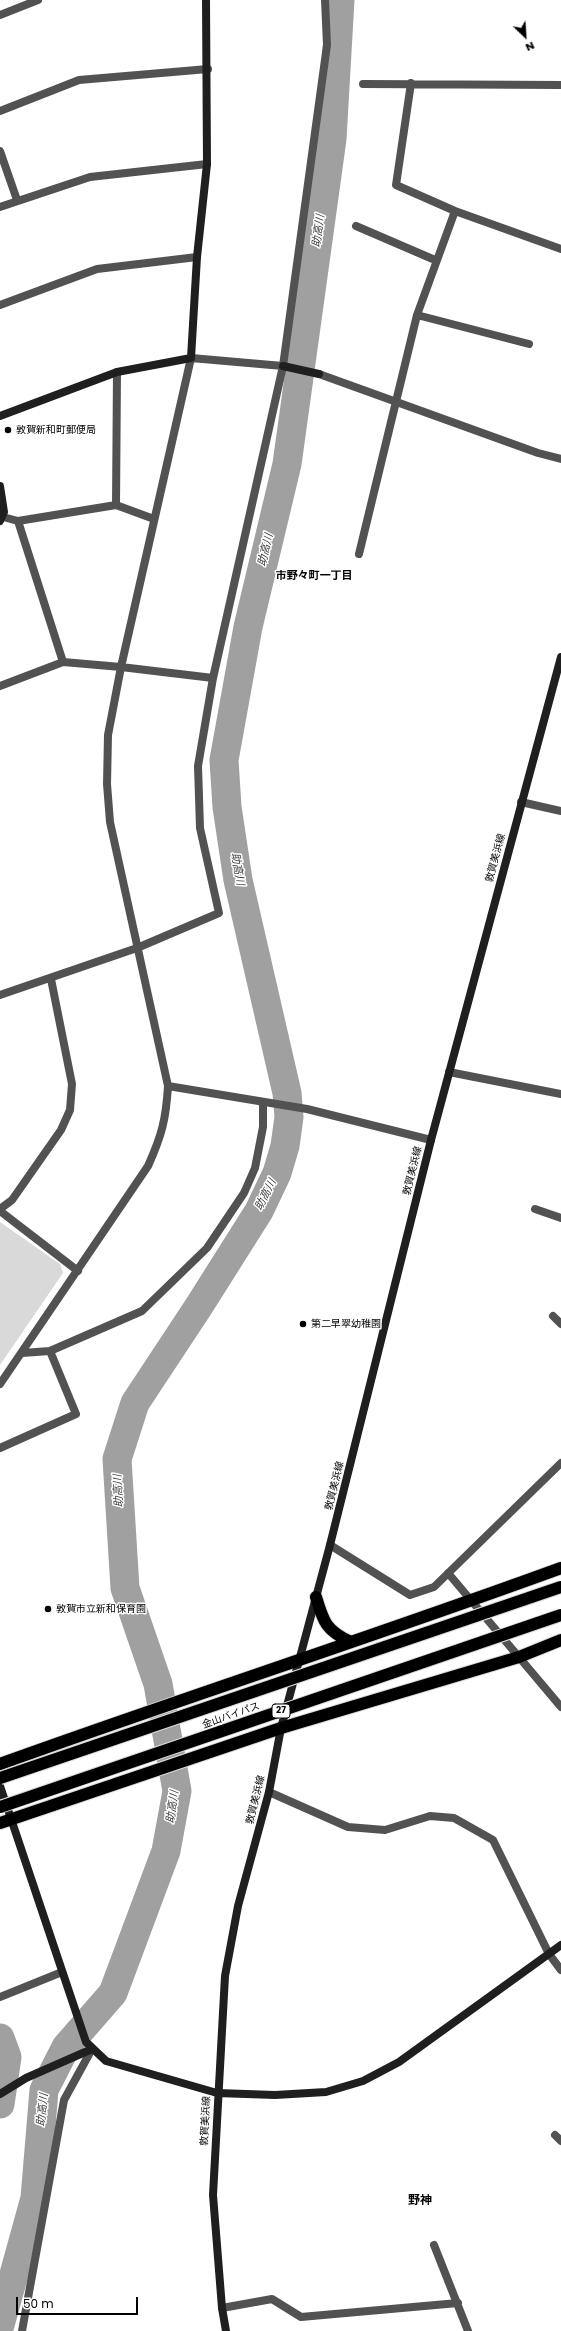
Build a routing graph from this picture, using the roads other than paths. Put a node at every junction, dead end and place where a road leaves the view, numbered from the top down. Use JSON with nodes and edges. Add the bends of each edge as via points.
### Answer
{"nodes":[{"id":1,"x":38,"y":0,"type":"edge"},
{"id":2,"x":206,"y":0,"type":"edge"},
{"id":3,"x":325,"y":0,"type":"edge"},
{"id":4,"x":0,"y":14,"type":"edge"},
{"id":5,"x":208,"y":69,"type":"junction"},
{"id":6,"x":363,"y":84,"type":"dead end"},
{"id":7,"x":412,"y":84,"type":"junction"},
{"id":8,"x":561,"y":85,"type":"edge"},
{"id":9,"x":0,"y":111,"type":"edge"},
{"id":10,"x":0,"y":151,"type":"edge"},
{"id":11,"x":207,"y":164,"type":"junction"},
{"id":12,"x":17,"y":200,"type":"junction"},
{"id":13,"x":0,"y":207,"type":"edge"},
{"id":14,"x":455,"y":211,"type":"junction"},
{"id":15,"x":356,"y":226,"type":"dead end"},
{"id":16,"x":561,"y":249,"type":"edge"},
{"id":17,"x":198,"y":257,"type":"junction"},
{"id":18,"x":436,"y":260,"type":"junction"},
{"id":19,"x":0,"y":305,"type":"edge"},
{"id":20,"x":417,"y":315,"type":"junction"},
{"id":21,"x":529,"y":344,"type":"dead end"},
{"id":22,"x":190,"y":358,"type":"junction"},
{"id":23,"x":283,"y":366,"type":"junction"},
{"id":24,"x":117,"y":372,"type":"junction"},
{"id":25,"x":319,"y":374,"type":"joint"},
{"id":26,"x":396,"y":401,"type":"junction"},
{"id":27,"x":0,"y":416,"type":"edge"},
{"id":28,"x":561,"y":459,"type":"edge"},
{"id":29,"x":0,"y":486,"type":"edge"},
{"id":30,"x":116,"y":505,"type":"junction"},
{"id":31,"x":2,"y":519,"type":"edge"},
{"id":32,"x":154,"y":519,"type":"junction"},
{"id":33,"x":18,"y":521,"type":"junction"},
{"id":34,"x":359,"y":554,"type":"dead end"},
{"id":35,"x":561,"y":657,"type":"edge"},
{"id":36,"x":63,"y":662,"type":"junction"},
{"id":37,"x":121,"y":666,"type":"junction"},
{"id":38,"x":213,"y":678,"type":"junction"},
{"id":39,"x":0,"y":686,"type":"edge"},
{"id":40,"x":521,"y":802,"type":"junction"},
{"id":41,"x":561,"y":811,"type":"edge"},
{"id":42,"x":136,"y":948,"type":"junction"},
{"id":43,"x":51,"y":979,"type":"junction"},
{"id":44,"x":0,"y":995,"type":"edge"},
{"id":45,"x":449,"y":1072,"type":"junction"},
{"id":46,"x":168,"y":1086,"type":"junction"},
{"id":47,"x":561,"y":1094,"type":"edge"},
{"id":48,"x":263,"y":1103,"type":"junction"},
{"id":49,"x":431,"y":1140,"type":"junction"},
{"id":50,"x":535,"y":1209,"type":"dead end"},
{"id":51,"x":0,"y":1210,"type":"edge"},
{"id":52,"x":561,"y":1218,"type":"edge"},
{"id":53,"x":78,"y":1271,"type":"junction"},
{"id":54,"x":553,"y":1316,"type":"dead end"},
{"id":55,"x":561,"y":1324,"type":"edge"},
{"id":56,"x":50,"y":1351,"type":"junction"},
{"id":57,"x":22,"y":1353,"type":"junction"},
{"id":58,"x":0,"y":1384,"type":"edge"},
{"id":59,"x":0,"y":1448,"type":"edge"},
{"id":60,"x":561,"y":1463,"type":"edge"},
{"id":61,"x":330,"y":1545,"type":"junction"},
{"id":62,"x":561,"y":1568,"type":"edge"},
{"id":63,"x":448,"y":1573,"type":"junction"},
{"id":64,"x":561,"y":1586,"type":"edge"},
{"id":65,"x":316,"y":1597,"type":"junction"},
{"id":66,"x":471,"y":1601,"type":"junction"},
{"id":67,"x":561,"y":1615,"type":"edge"},
{"id":68,"x":561,"y":1640,"type":"edge"},
{"id":69,"x":351,"y":1642,"type":"junction"},
{"id":70,"x":519,"y":1657,"type":"junction"},
{"id":71,"x":299,"y":1659,"type":"junction"},
{"id":72,"x":561,"y":1707,"type":"edge"},
{"id":73,"x":281,"y":1728,"type":"junction"},
{"id":74,"x":0,"y":1764,"type":"edge"},
{"id":75,"x":0,"y":1778,"type":"edge"},
{"id":76,"x":0,"y":1786,"type":"edge"},
{"id":77,"x":269,"y":1792,"type":"junction"},
{"id":78,"x":0,"y":1807,"type":"edge"},
{"id":79,"x":6,"y":1821,"type":"edge"},
{"id":80,"x":561,"y":1945,"type":"edge"},
{"id":81,"x":549,"y":1954,"type":"junction"},
{"id":82,"x":561,"y":1970,"type":"edge"},
{"id":83,"x":62,"y":1972,"type":"junction"},
{"id":84,"x":0,"y":1997,"type":"edge"},
{"id":85,"x":89,"y":2045,"type":"junction"},
{"id":86,"x":217,"y":2093,"type":"junction"},
{"id":87,"x":0,"y":2094,"type":"edge"},
{"id":88,"x":434,"y":2246,"type":"dead end"},
{"id":89,"x":458,"y":2302,"type":"junction"},
{"id":90,"x":222,"y":2308,"type":"junction"},
{"id":91,"x":22,"y":2331,"type":"edge"},
{"id":92,"x":226,"y":2331,"type":"edge"},
{"id":93,"x":468,"y":2331,"type":"edge"}],
"edges":[{"from":1,"to":4,"type":"street"},
{"from":2,"to":5,"type":"main road"},
{"from":3,"to":23,"type":"street","via":[[327,45]]},
{"from":5,"to":9,"type":"street","via":[[79,80]]},
{"from":5,"to":11,"type":"main road"},
{"from":6,"to":7,"type":"street"},
{"from":7,"to":8,"type":"street"},
{"from":7,"to":14,"type":"street","via":[[396,185]]},
{"from":10,"to":12,"type":"street"},
{"from":11,"to":12,"type":"street","via":[[90,177]]},
{"from":11,"to":17,"type":"main road"},
{"from":12,"to":13,"type":"street"},
{"from":14,"to":16,"type":"street"},
{"from":14,"to":18,"type":"street"},
{"from":15,"to":18,"type":"street"},
{"from":17,"to":19,"type":"street","via":[[97,269]]},
{"from":17,"to":22,"type":"main road"},
{"from":18,"to":20,"type":"street"},
{"from":20,"to":21,"type":"street"},
{"from":20,"to":26,"type":"street"},
{"from":22,"to":23,"type":"street"},
{"from":22,"to":24,"type":"main road"},
{"from":22,"to":32,"type":"street"},
{"from":23,"to":25,"type":"main road"},
{"from":23,"to":38,"type":"street"},
{"from":24,"to":27,"type":"main road"},
{"from":24,"to":30,"type":"street"},
{"from":25,"to":26,"type":"street"},
{"from":26,"to":28,"type":"street"},
{"from":26,"to":34,"type":"street"},
{"from":29,"to":31,"type":"main road","via":[[4,506]]},
{"from":30,"to":32,"type":"street"},
{"from":30,"to":33,"type":"street"},
{"from":31,"to":33,"type":"street"},
{"from":32,"to":37,"type":"street"},
{"from":33,"to":36,"type":"street"},
{"from":35,"to":40,"type":"main road","name":"敦賀美浜線"},
{"from":36,"to":37,"type":"street"},
{"from":36,"to":39,"type":"street"},
{"from":37,"to":38,"type":"street"},
{"from":37,"to":42,"type":"street","via":[[108,735],[107,784],[110,822]]},
{"from":38,"to":42,"type":"street","via":[[198,766],[200,828],[219,913]]},
{"from":40,"to":41,"type":"street"},
{"from":40,"to":45,"type":"main road","name":"敦賀美浜線"},
{"from":42,"to":43,"type":"street"},
{"from":42,"to":46,"type":"street"},
{"from":43,"to":44,"type":"street"},
{"from":43,"to":51,"type":"street","via":[[72,1084],[70,1110],[61,1130],[12,1200]]},
{"from":45,"to":47,"type":"street"},
{"from":45,"to":49,"type":"main road","name":"敦賀美浜線"},
{"from":46,"to":48,"type":"street"},
{"from":46,"to":53,"type":"street","via":[[166,1119],[161,1138],[148,1166]]},
{"from":48,"to":49,"type":"street","via":[[307,1109]]},
{"from":48,"to":56,"type":"street","via":[[263,1127],[255,1168],[244,1193],[207,1248],[142,1311]]},
{"from":49,"to":61,"type":"main road","name":"敦賀美浜線"},
{"from":50,"to":52,"type":"street"},
{"from":51,"to":53,"type":"street"},
{"from":53,"to":57,"type":"street"},
{"from":54,"to":55,"type":"street"},
{"from":56,"to":57,"type":"street"},
{"from":56,"to":59,"type":"street","via":[[76,1414]]},
{"from":57,"to":58,"type":"street"},
{"from":60,"to":63,"type":"street"},
{"from":61,"to":63,"type":"street","via":[[410,1595],[434,1587]]},
{"from":61,"to":65,"type":"main road","name":"敦賀美浜線"},
{"from":62,"to":66,"type":"highway"},
{"from":63,"to":66,"type":"street"},
{"from":64,"to":75,"type":"highway","name":"金山バイパス","bridge":true},
{"from":65,"to":69,"type":"highway","via":[[323,1621],[336,1635]]},
{"from":65,"to":71,"type":"main road","name":"敦賀美浜線"},
{"from":66,"to":69,"type":"highway"},
{"from":66,"to":70,"type":"street"},
{"from":67,"to":78,"type":"highway","name":"金山バイパス","number":"27","bridge":true},
{"from":68,"to":70,"type":"highway"},
{"from":69,"to":71,"type":"highway"},
{"from":70,"to":72,"type":"street"},
{"from":70,"to":73,"type":"highway"},
{"from":71,"to":73,"type":"main road","name":"敦賀美浜線"},
{"from":71,"to":74,"type":"highway"},
{"from":73,"to":77,"type":"main road","name":"敦賀美浜線"},
{"from":73,"to":79,"type":"highway"},
{"from":76,"to":79,"type":"main road"},
{"from":77,"to":81,"type":"street","via":[[348,1827],[385,1830],[430,1816],[454,1818],[493,1840]]},
{"from":77,"to":86,"type":"main road","name":"敦賀美浜線","via":[[238,1906],[225,1976]]},
{"from":79,"to":83,"type":"main road"},
{"from":80,"to":81,"type":"main road"},
{"from":81,"to":82,"type":"street"},
{"from":81,"to":86,"type":"main road","via":[[399,2062],[363,2081],[326,2092],[275,2095]]},
{"from":83,"to":84,"type":"street"},
{"from":83,"to":85,"type":"main road"},
{"from":85,"to":86,"type":"main road","via":[[106,2061]]},
{"from":85,"to":87,"type":"main road"},
{"from":85,"to":91,"type":"street","via":[[64,2100]]},
{"from":86,"to":90,"type":"main road","name":"敦賀美浜線","via":[[213,2195]]},
{"from":88,"to":89,"type":"street"},
{"from":89,"to":90,"type":"street","via":[[301,2318],[272,2299]]},
{"from":89,"to":93,"type":"street"},
{"from":90,"to":92,"type":"main road","name":"敦賀美浜線"}]}
